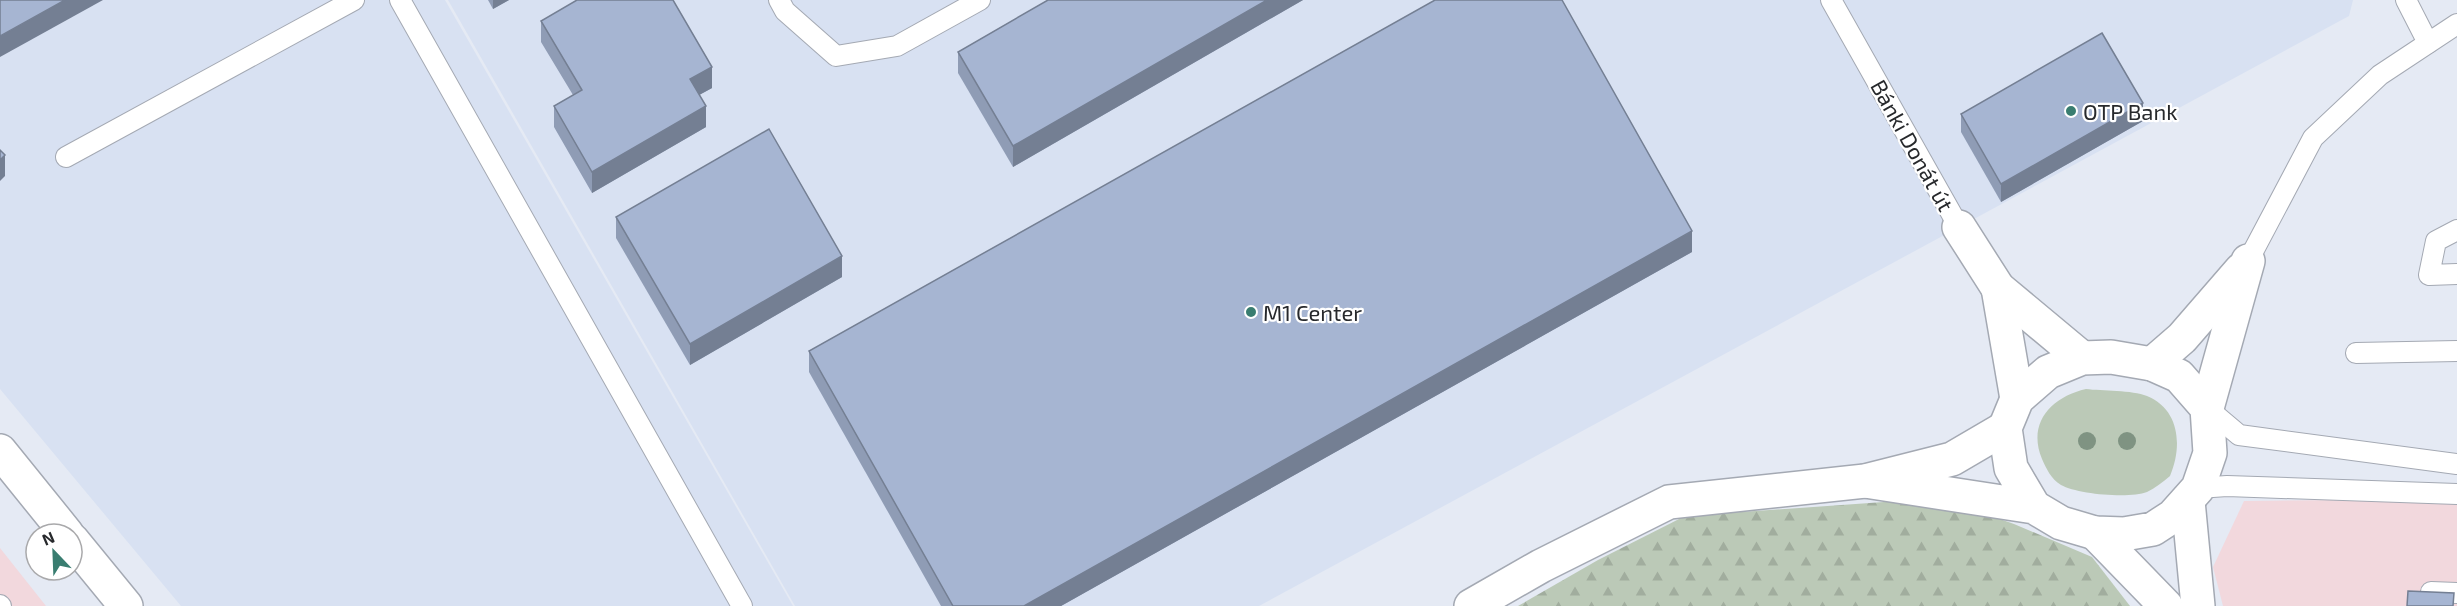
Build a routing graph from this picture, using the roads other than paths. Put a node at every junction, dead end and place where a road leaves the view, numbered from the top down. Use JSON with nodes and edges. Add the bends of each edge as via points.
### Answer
{"nodes":[{"id":1,"x":354,"y":0,"type":"edge"},
{"id":2,"x":400,"y":0,"type":"edge"},
{"id":3,"x":779,"y":0,"type":"edge"},
{"id":4,"x":980,"y":0,"type":"edge"},
{"id":5,"x":1831,"y":0,"type":"edge"},
{"id":6,"x":2406,"y":0,"type":"edge"},
{"id":7,"x":2457,"y":24,"type":"edge"},
{"id":8,"x":2428,"y":43,"type":"junction"},
{"id":9,"x":66,"y":157,"type":"dead end"},
{"id":10,"x":1959,"y":227,"type":"joint"},
{"id":11,"x":2457,"y":230,"type":"edge"},
{"id":12,"x":2248,"y":261,"type":"junction"},
{"id":13,"x":2457,"y":274,"type":"edge"},
{"id":14,"x":1998,"y":288,"type":"junction"},
{"id":15,"x":2457,"y":351,"type":"edge"},
{"id":16,"x":2356,"y":353,"type":"dead end"},
{"id":17,"x":2082,"y":358,"type":"junction"},
{"id":18,"x":2152,"y":364,"type":"junction"},
{"id":19,"x":2017,"y":399,"type":"junction"},
{"id":20,"x":2206,"y":408,"type":"junction"},
{"id":21,"x":2005,"y":428,"type":"junction"},
{"id":22,"x":0,"y":452,"type":"edge"},
{"id":23,"x":2457,"y":464,"type":"edge"},
{"id":24,"x":1865,"y":481,"type":"junction"},
{"id":25,"x":2457,"y":494,"type":"edge"},
{"id":26,"x":2193,"y":495,"type":"junction"},
{"id":27,"x":2034,"y":507,"type":"junction"},
{"id":28,"x":57,"y":522,"type":"edge"},
{"id":29,"x":2095,"y":533,"type":"junction"},
{"id":30,"x":84,"y":555,"type":"edge"},
{"id":31,"x":2457,"y":593,"type":"edge"},
{"id":32,"x":126,"y":606,"type":"edge"},
{"id":33,"x":742,"y":606,"type":"edge"},
{"id":34,"x":1471,"y":606,"type":"edge"},
{"id":35,"x":2166,"y":606,"type":"edge"},
{"id":36,"x":2198,"y":606,"type":"edge"},
{"id":37,"x":2430,"y":606,"type":"edge"}],
"edges":[{"from":1,"to":9,"type":"lane"},
{"from":2,"to":33,"type":"lane"},
{"from":3,"to":4,"type":"lane","via":[[785,11],[836,56],[897,46]]},
{"from":5,"to":10,"type":"lane","name":"Bánki Donát út"},
{"from":6,"to":8,"type":"lane"},
{"from":7,"to":8,"type":"lane"},
{"from":8,"to":12,"type":"lane","via":[[2380,75],[2313,138]]},
{"from":10,"to":14,"type":"street","name":"Bánki Donát út"},
{"from":11,"to":13,"type":"lane","via":[[2436,242],[2428,275]]},
{"from":12,"to":18,"type":"street","via":[[2182,338]]},
{"from":12,"to":20,"type":"street"},
{"from":14,"to":17,"type":"street","name":"Bánki Donát út"},
{"from":14,"to":19,"type":"street","name":"Bánki Donát út"},
{"from":15,"to":16,"type":"lane"},
{"from":17,"to":18,"type":"street","via":[[2111,357]]},
{"from":17,"to":19,"type":"street","via":[[2048,372]]},
{"from":18,"to":20,"type":"street","via":[[2179,376]]},
{"from":19,"to":21,"type":"street"},
{"from":20,"to":23,"type":"lane","via":[[2239,435]]},
{"from":20,"to":26,"type":"street","via":[[2210,453]]},
{"from":21,"to":24,"type":"street","via":[[1952,459]]},
{"from":21,"to":27,"type":"street","via":[[2011,468]]},
{"from":22,"to":28,"type":"street"},
{"from":24,"to":27,"type":"street"},
{"from":24,"to":34,"type":"street","via":[[1669,502]]},
{"from":25,"to":26,"type":"lane","via":[[2227,486]]},
{"from":26,"to":29,"type":"street","via":[[2173,516],[2153,529]]},
{"from":26,"to":36,"type":"street"},
{"from":27,"to":29,"type":"street","via":[[2061,522]]},
{"from":29,"to":35,"type":"street"},
{"from":30,"to":32,"type":"street"},
{"from":31,"to":37,"type":"lane","via":[[2431,592]]}]}
